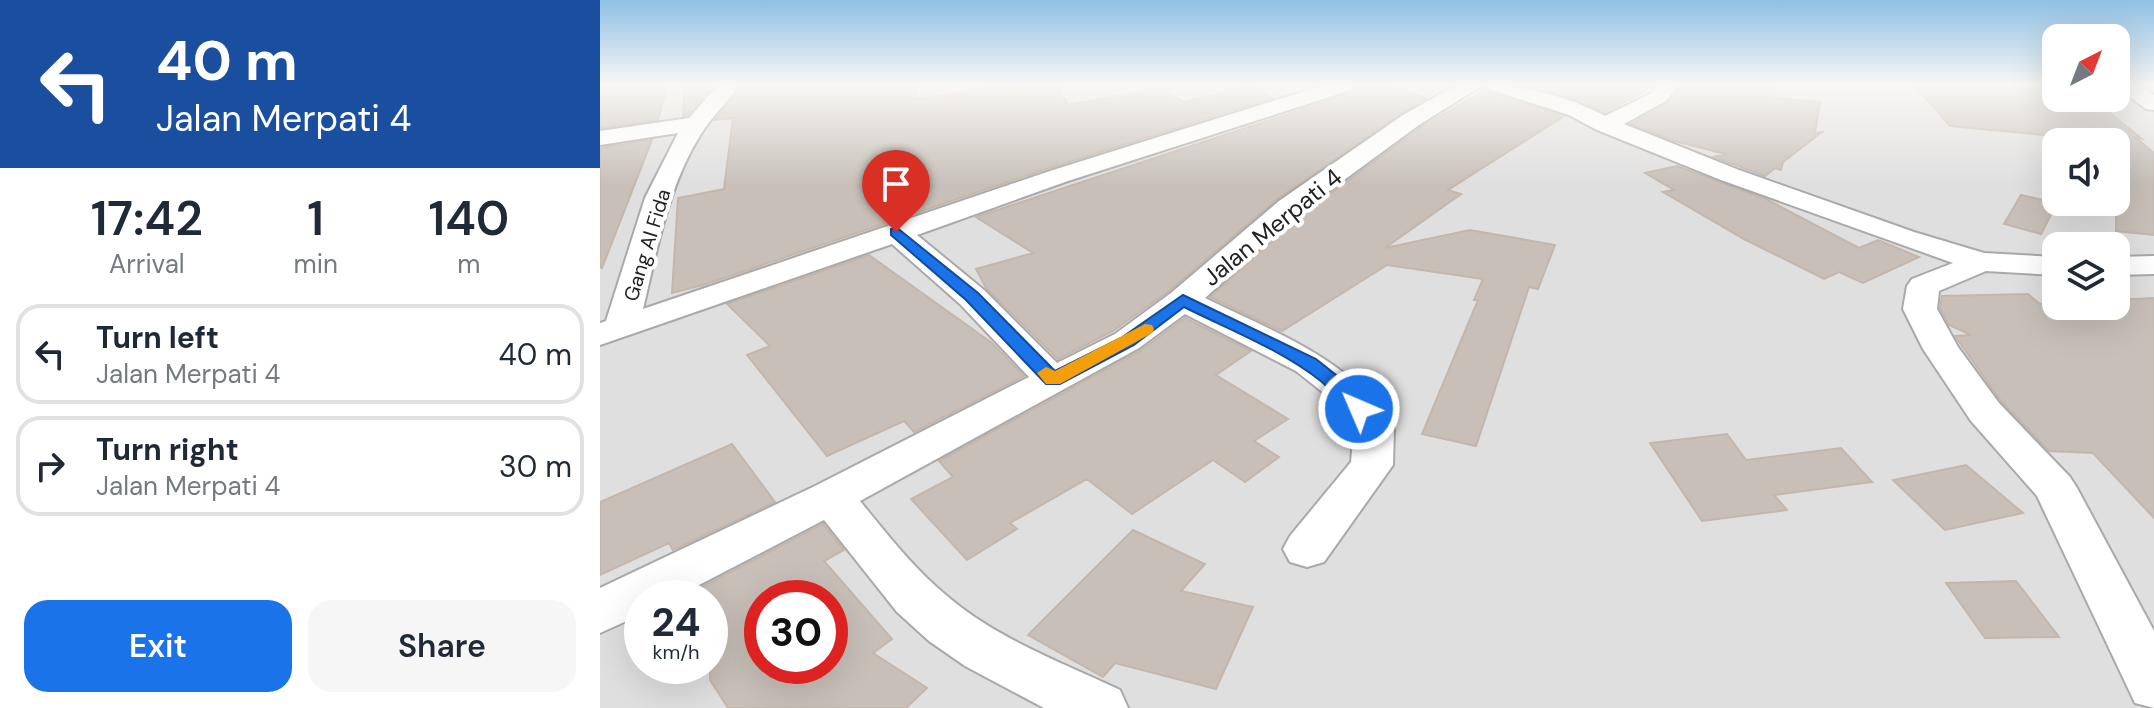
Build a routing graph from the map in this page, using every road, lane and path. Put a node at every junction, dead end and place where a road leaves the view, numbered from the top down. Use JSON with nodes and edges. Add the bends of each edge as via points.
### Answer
{"nodes":[{"id":1,"x":698,"y":119,"type":"edge"},
{"id":2,"x":1239,"y":119,"type":"edge"},
{"id":3,"x":1413,"y":119,"type":"edge"},
{"id":4,"x":1594,"y":119,"type":"edge"},
{"id":5,"x":1616,"y":119,"type":"edge"},
{"id":6,"x":694,"y":124,"type":"junction"},
{"id":7,"x":1605,"y":125,"type":"junction"},
{"id":8,"x":600,"y":138,"type":"edge"},
{"id":9,"x":896,"y":232,"type":"junction"},
{"id":10,"x":1982,"y":262,"type":"junction"},
{"id":11,"x":2042,"y":265,"type":"edge"},
{"id":12,"x":2154,"y":265,"type":"edge"},
{"id":13,"x":2130,"y":266,"type":"edge"},
{"id":14,"x":1183,"y":300,"type":"junction"},
{"id":15,"x":611,"y":331,"type":"edge"},
{"id":16,"x":1053,"y":380,"type":"junction"},
{"id":17,"x":831,"y":497,"type":"junction"},
{"id":18,"x":1307,"y":549,"type":"dead end"},
{"id":19,"x":600,"y":612,"type":"edge"},
{"id":20,"x":2154,"y":685,"type":"edge"},
{"id":21,"x":1100,"y":708,"type":"edge"}],
"edges":[{"from":1,"to":6,"type":"street","name":"Gang Al Fida"},
{"from":2,"to":9,"type":"street"},
{"from":3,"to":14,"type":"street","name":"Jalan Merpati 4","via":[[1289,207]]},
{"from":4,"to":7,"type":"street"},
{"from":5,"to":7,"type":"street"},
{"from":6,"to":8,"type":"street"},
{"from":6,"to":15,"type":"street","name":"Gang Al Fida","via":[[659,196]]},
{"from":7,"to":10,"type":"street","via":[[1730,175]]},
{"from":9,"to":15,"type":"street"},
{"from":9,"to":16,"type":"street","via":[[972,297]]},
{"from":10,"to":11,"type":"street"},
{"from":10,"to":20,"type":"street","via":[[1923,286],[1920,309],[1985,412],[2055,488]]},
{"from":12,"to":13,"type":"street"},
{"from":14,"to":16,"type":"street","name":"Jalan Merpati 4","via":[[1127,341]]},
{"from":14,"to":18,"type":"street","via":[[1309,363],[1343,390],[1374,427],[1372,465]]},
{"from":16,"to":17,"type":"street","name":"Jalan Merpati 4"},
{"from":17,"to":19,"type":"street","name":"Jalan Merpati 4"},
{"from":17,"to":21,"type":"street","via":[[899,581],[947,626]]}]}
